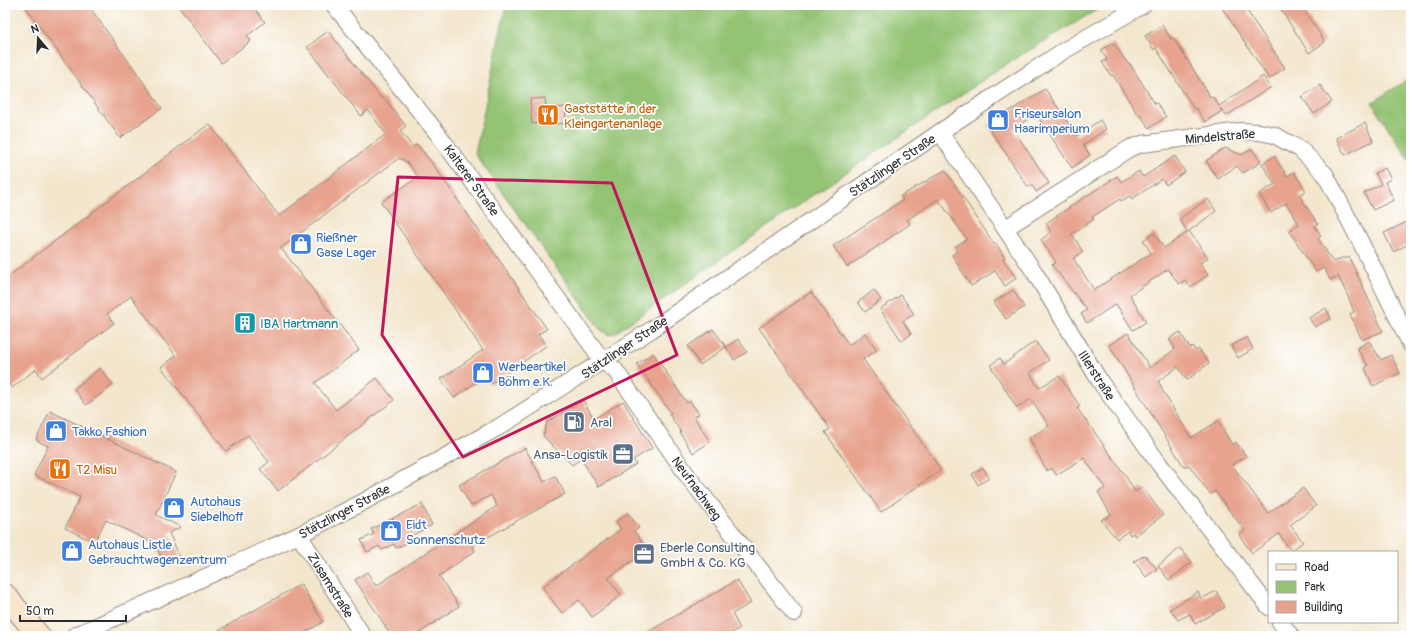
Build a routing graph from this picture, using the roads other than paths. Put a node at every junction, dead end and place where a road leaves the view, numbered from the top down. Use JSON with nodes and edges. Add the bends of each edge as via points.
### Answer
{"nodes":[{"id":1,"x":334,"y":5,"type":"edge"},
{"id":2,"x":1143,"y":5,"type":"edge"},
{"id":3,"x":940,"y":132,"type":"junction"},
{"id":4,"x":1006,"y":228,"type":"junction"},
{"id":5,"x":1411,"y":345,"type":"edge"},
{"id":6,"x":603,"y":361,"type":"junction"},
{"id":7,"x":299,"y":535,"type":"junction"},
{"id":8,"x":5,"y":596,"type":"edge"},
{"id":9,"x":1268,"y":606,"type":"edge"},
{"id":10,"x":794,"y":613,"type":"dead end"},
{"id":11,"x":1281,"y":623,"type":"edge"},
{"id":12,"x":39,"y":636,"type":"edge"},
{"id":13,"x":74,"y":636,"type":"edge"},
{"id":14,"x":363,"y":636,"type":"edge"},
{"id":15,"x":1291,"y":636,"type":"edge"}],
"edges":[{"from":1,"to":6,"type":"street","name":"Kalterer Straße","via":[[438,134]]},
{"from":2,"to":3,"type":"street","name":"Stätzlinger Straße","via":[[1060,53]]},
{"from":3,"to":4,"type":"street","name":"Illerstraße"},
{"from":3,"to":6,"type":"street","name":"Stätzlinger Straße"},
{"from":4,"to":5,"type":"street","name":"Mindelstraße","via":[[1130,148],[1142,144],[1241,131],[1274,135],[1300,149],[1325,174]]},
{"from":4,"to":9,"type":"street","name":"Illerstraße","via":[[1101,383]]},
{"from":6,"to":7,"type":"street","name":"Stätzlinger Straße","via":[[471,442]]},
{"from":6,"to":10,"type":"street","name":"Neufnachweg","via":[[615,370],[687,475]]},
{"from":7,"to":13,"type":"street","name":"Stätzlinger Straße"},
{"from":7,"to":14,"type":"street","name":"Zusamstraße"},
{"from":8,"to":12,"type":"street"},
{"from":11,"to":15,"type":"street"}]}
